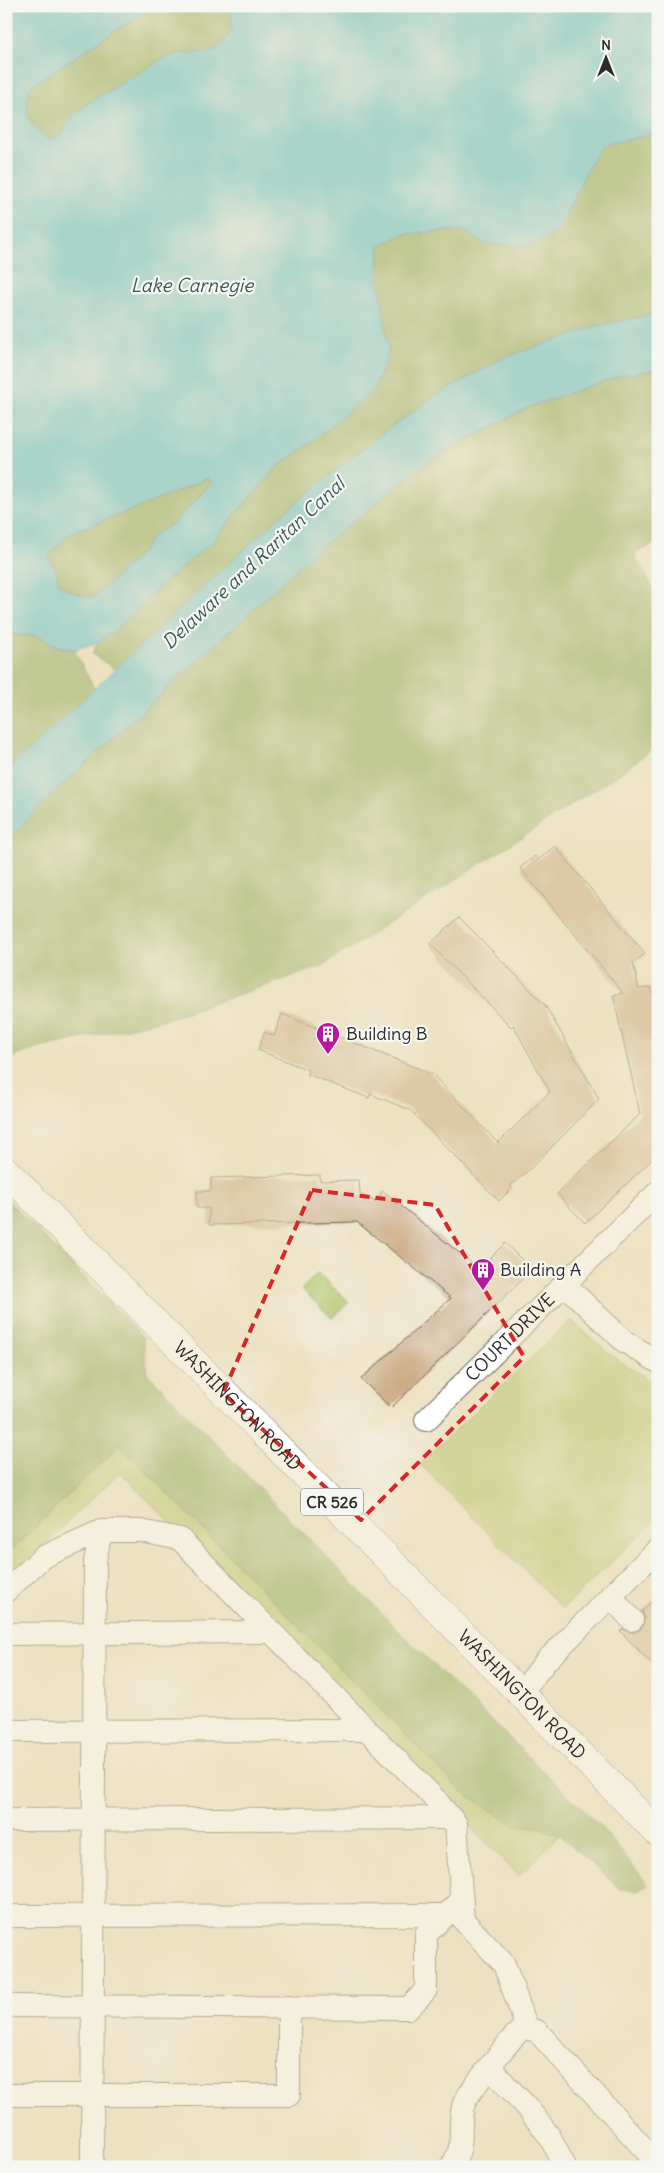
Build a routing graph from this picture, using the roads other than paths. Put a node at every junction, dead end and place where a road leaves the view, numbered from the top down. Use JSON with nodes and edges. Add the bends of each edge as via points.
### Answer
{"nodes":[{"id":1,"x":6,"y":1171,"type":"edge"},
{"id":2,"x":658,"y":1192,"type":"edge"},
{"id":3,"x":565,"y":1285,"type":"junction"},
{"id":4,"x":658,"y":1362,"type":"edge"},
{"id":5,"x":426,"y":1420,"type":"dead end"},
{"id":6,"x":101,"y":1531,"type":"junction"},
{"id":7,"x":658,"y":1549,"type":"edge"},
{"id":8,"x":6,"y":1591,"type":"edge"},
{"id":9,"x":610,"y":1596,"type":"junction"},
{"id":10,"x":632,"y":1620,"type":"dead end"},
{"id":11,"x":94,"y":1632,"type":"junction"},
{"id":12,"x":271,"y":1632,"type":"junction"},
{"id":13,"x":6,"y":1634,"type":"edge"},
{"id":14,"x":520,"y":1694,"type":"junction"},
{"id":15,"x":6,"y":1730,"type":"edge"},
{"id":16,"x":94,"y":1730,"type":"junction"},
{"id":17,"x":367,"y":1730,"type":"junction"},
{"id":18,"x":451,"y":1818,"type":"junction"},
{"id":19,"x":94,"y":1819,"type":"junction"},
{"id":20,"x":6,"y":1820,"type":"edge"},
{"id":21,"x":658,"y":1833,"type":"edge"},
{"id":22,"x":454,"y":1908,"type":"junction"},
{"id":23,"x":6,"y":1916,"type":"edge"},
{"id":24,"x":93,"y":1916,"type":"junction"},
{"id":25,"x":6,"y":2006,"type":"edge"},
{"id":26,"x":93,"y":2006,"type":"junction"},
{"id":27,"x":289,"y":2007,"type":"junction"},
{"id":28,"x":527,"y":2028,"type":"junction"},
{"id":29,"x":490,"y":2068,"type":"junction"},
{"id":30,"x":6,"y":2095,"type":"edge"},
{"id":31,"x":92,"y":2095,"type":"junction"},
{"id":32,"x":658,"y":2164,"type":"edge"},
{"id":33,"x":92,"y":2167,"type":"edge"},
{"id":34,"x":451,"y":2167,"type":"edge"},
{"id":35,"x":565,"y":2167,"type":"edge"}],
"edges":[{"from":1,"to":14,"type":"main road","name":"WASHINGTON ROAD","number":"CR 526"},
{"from":2,"to":3,"type":"street","name":"COURT DRIVE"},
{"from":3,"to":4,"type":"street","via":[[624,1341]]},
{"from":3,"to":5,"type":"street","name":"COURT DRIVE"},
{"from":6,"to":8,"type":"street","via":[[43,1556]]},
{"from":6,"to":11,"type":"street","via":[[95,1561]]},
{"from":6,"to":12,"type":"street","via":[[141,1531],[180,1539]]},
{"from":7,"to":9,"type":"street"},
{"from":9,"to":10,"type":"street"},
{"from":9,"to":14,"type":"street","via":[[547,1660]]},
{"from":11,"to":12,"type":"street"},
{"from":11,"to":13,"type":"street"},
{"from":11,"to":16,"type":"street"},
{"from":12,"to":17,"type":"street"},
{"from":14,"to":21,"type":"main road","name":"WASHINGTON ROAD","number":"CR 526"},
{"from":15,"to":16,"type":"street"},
{"from":16,"to":17,"type":"street"},
{"from":16,"to":19,"type":"street"},
{"from":17,"to":18,"type":"street"},
{"from":18,"to":19,"type":"street"},
{"from":18,"to":22,"type":"street","via":[[456,1824]]},
{"from":19,"to":20,"type":"street"},
{"from":19,"to":24,"type":"street"},
{"from":22,"to":24,"type":"street"},
{"from":22,"to":27,"type":"street","via":[[426,1934],[426,1990],[409,2008]]},
{"from":22,"to":28,"type":"street","via":[[504,1964]]},
{"from":23,"to":24,"type":"street"},
{"from":24,"to":26,"type":"street"},
{"from":25,"to":26,"type":"street"},
{"from":26,"to":27,"type":"street"},
{"from":26,"to":31,"type":"street"},
{"from":27,"to":31,"type":"street","via":[[289,2095]]},
{"from":28,"to":29,"type":"street","via":[[520,2030]]},
{"from":28,"to":32,"type":"street","via":[[537,2031]]},
{"from":29,"to":34,"type":"street","via":[[464,2103],[459,2156]]},
{"from":29,"to":35,"type":"street","via":[[527,2106],[550,2137]]},
{"from":30,"to":31,"type":"street"},
{"from":31,"to":33,"type":"street"}]}
